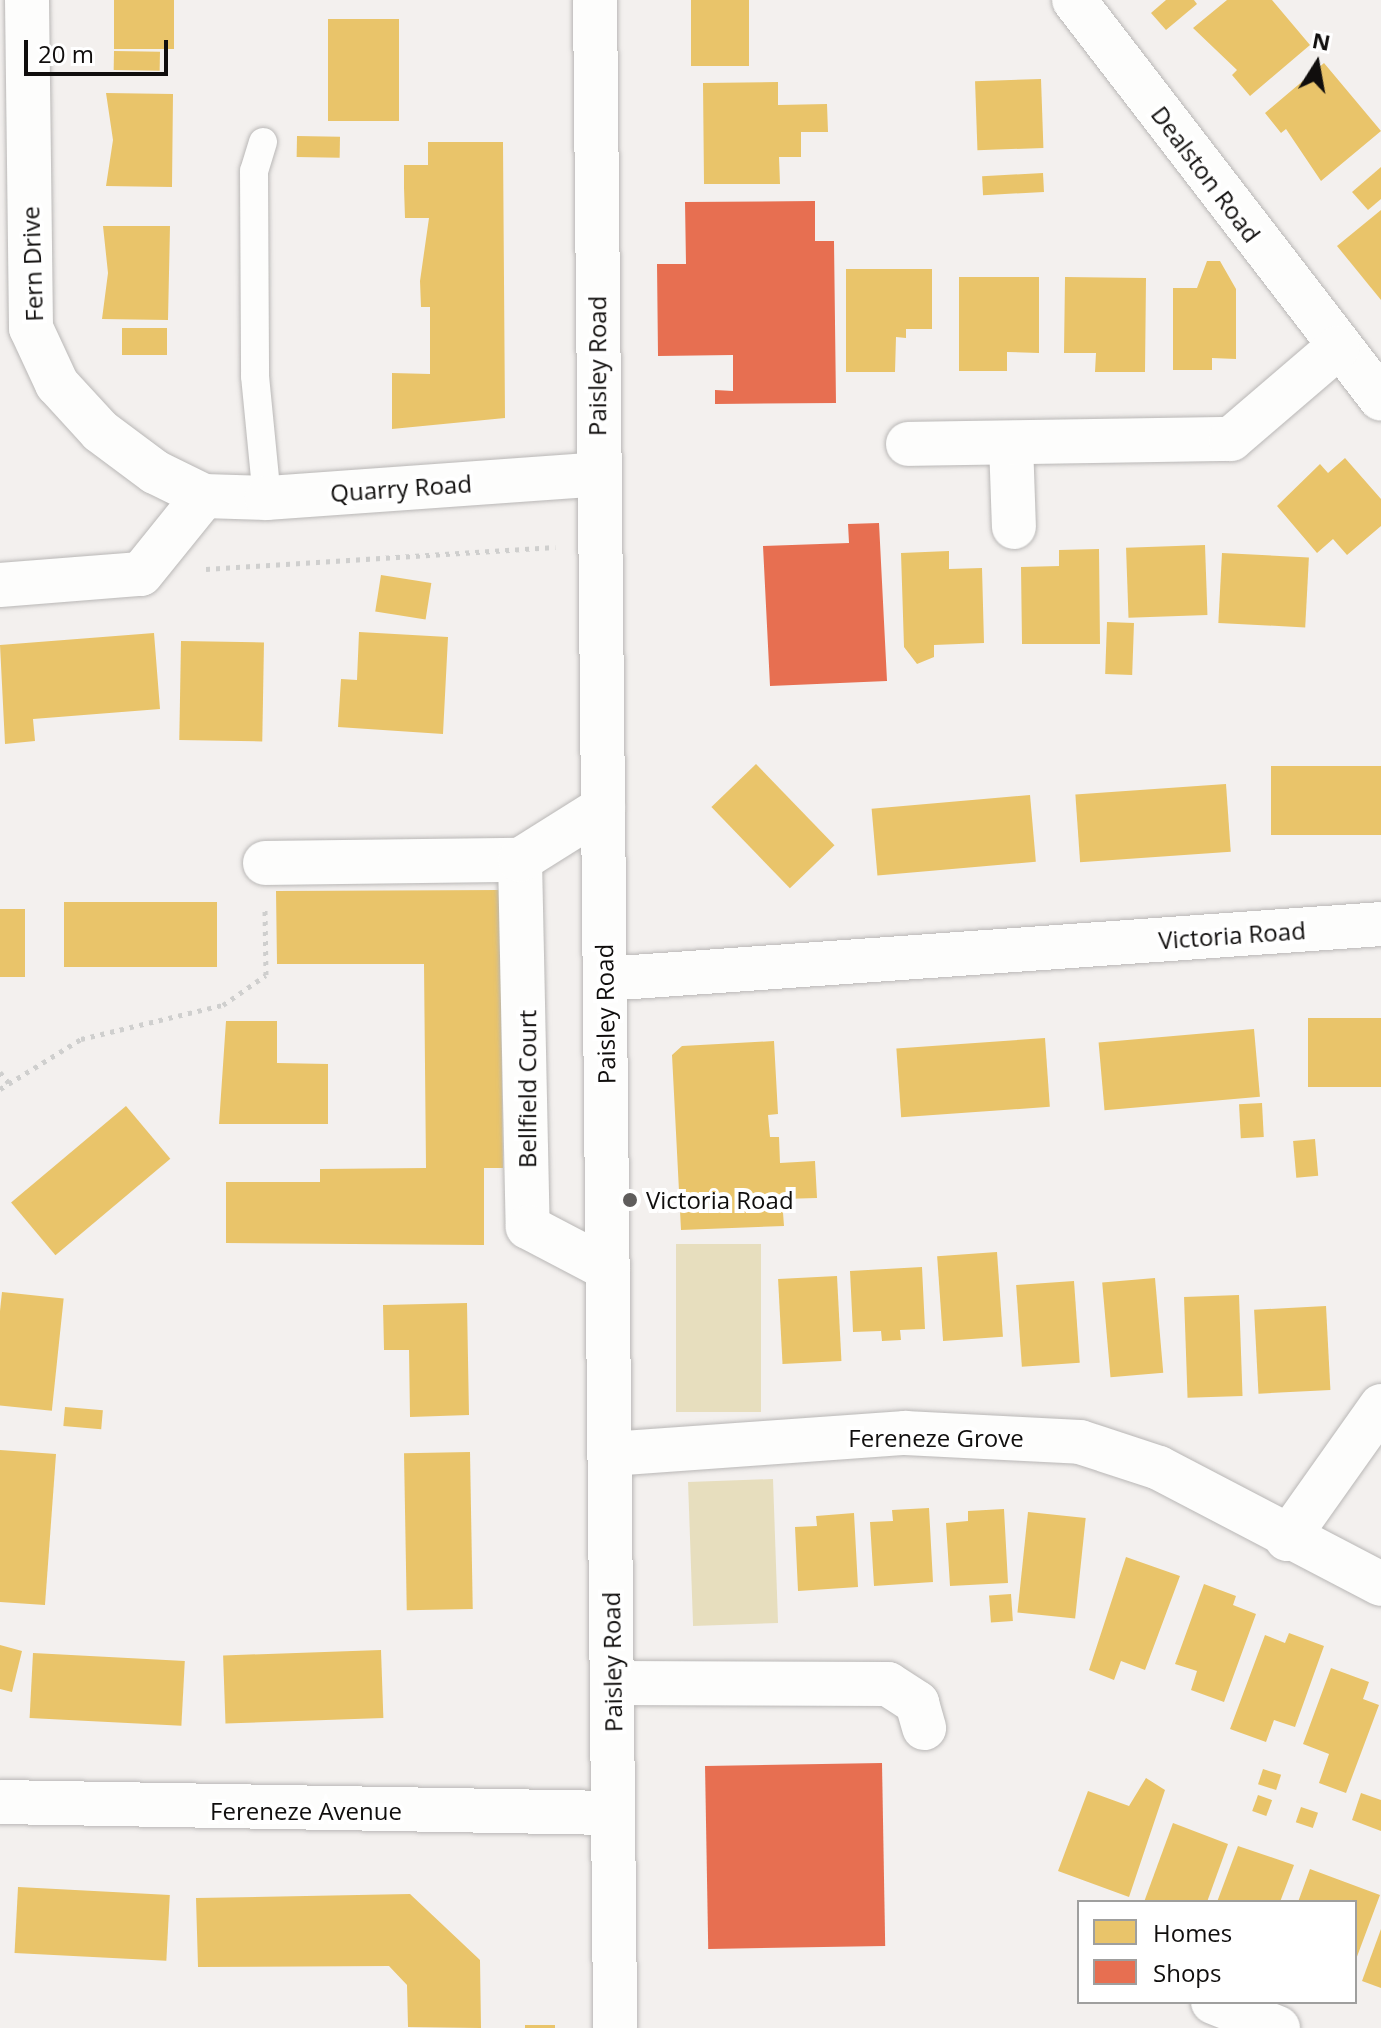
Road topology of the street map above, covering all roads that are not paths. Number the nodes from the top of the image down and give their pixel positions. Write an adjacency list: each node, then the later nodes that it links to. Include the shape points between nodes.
1 (27, 0): 10 (street, Fern Drive, via 31,328 57,384 100,431 155,472)
2 (595, 0): 9 (street, Paisley Road)
3 (1074, 0): 5 (street, Dealston Road)
4 (263, 142): 11 (lane, via 254,171 255,361)
5 (1337, 348): 6 (street, Dealston Road); 7 (street, via 1231,439)
6 (1381, 399)
7 (1011, 443): 8 (street); 12 (street)
8 (908, 444)
9 (598, 474): 11 (street, Quarry Road); 14 (street, Paisley Road)
10 (204, 496): 11 (street, Quarry Road); 13 (street, via 141,574)
11 (267, 498)
12 (1014, 527)
13 (0, 585)
14 (603, 808): 15 (street); 18 (street, Paisley Road)
15 (520, 860): 16 (street); 19 (street, Bellfield Court, via 528,1227)
16 (265, 863)
17 (1381, 924): 18 (street, Victoria Road)
18 (605, 979): 19 (street, Paisley Road)
19 (608, 1269): 21 (street, Paisley Road)
20 (1381, 1406): 22 (street)
21 (610, 1454): 22 (street, Fereneze Grove, via 905,1433 1080,1442 1159,1468); 24 (street, Paisley Road)
22 (1287, 1539): 23 (street, Fereneze Grove)
23 (1381, 1584)
24 (612, 1683): 25 (street, via 888,1684 917,1703); 27 (street, Paisley Road)
25 (924, 1728)
26 (0, 1802): 27 (street, Fereneze Avenue)
27 (613, 1813): 29 (street, Paisley Road)
28 (1218, 2004): 30 (street)
29 (615, 2028)
30 (1277, 2028)

